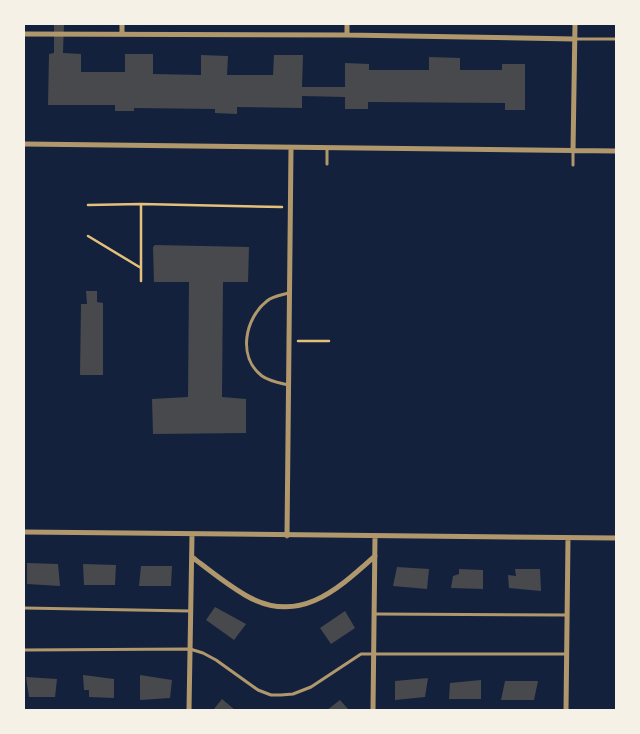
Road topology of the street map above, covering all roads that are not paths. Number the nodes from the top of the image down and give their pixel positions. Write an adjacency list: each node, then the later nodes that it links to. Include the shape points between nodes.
1 (122, 24): 5 (street)
2 (347, 24): 6 (street)
3 (575, 24): 7 (street)
4 (24, 34): 5 (street)
5 (122, 34): 6 (street)
6 (347, 35): 7 (street)
7 (574, 38): 8 (lane); 12 (street)
8 (616, 39)
9 (24, 144): 10 (street)
10 (291, 148): 11 (street); 16 (street)
11 (327, 148): 12 (street); 14 (lane)
12 (573, 151): 13 (street); 15 (lane)
13 (616, 151)
14 (327, 164)
15 (573, 165)
16 (289, 292): 17 (street); 17 (lane, via 268,300 250,324 246,339 255,368 263,376)
17 (288, 385): 20 (street)
18 (24, 532): 19 (street)
19 (192, 535): 20 (street); 25 (street)
20 (287, 536): 21 (street)
21 (375, 536): 22 (street); 24 (street)
22 (568, 538): 23 (street); 29 (street)
23 (616, 538)
24 (375, 556): 25 (street, via 337,588 291,608 273,606 247,596); 28 (street)
25 (192, 557): 27 (street)
26 (24, 608): 27 (lane)
27 (190, 612): 30 (street)
28 (375, 614): 29 (lane); 32 (street)
29 (567, 615): 33 (street)
30 (190, 649): 31 (lane); 32 (lane, via 216,660 270,695 293,694 310,688 361,654); 34 (street)
31 (24, 650)
32 (374, 653): 33 (lane); 35 (street)
33 (566, 654): 36 (street)
34 (189, 710)
35 (373, 710)
36 (566, 710)

